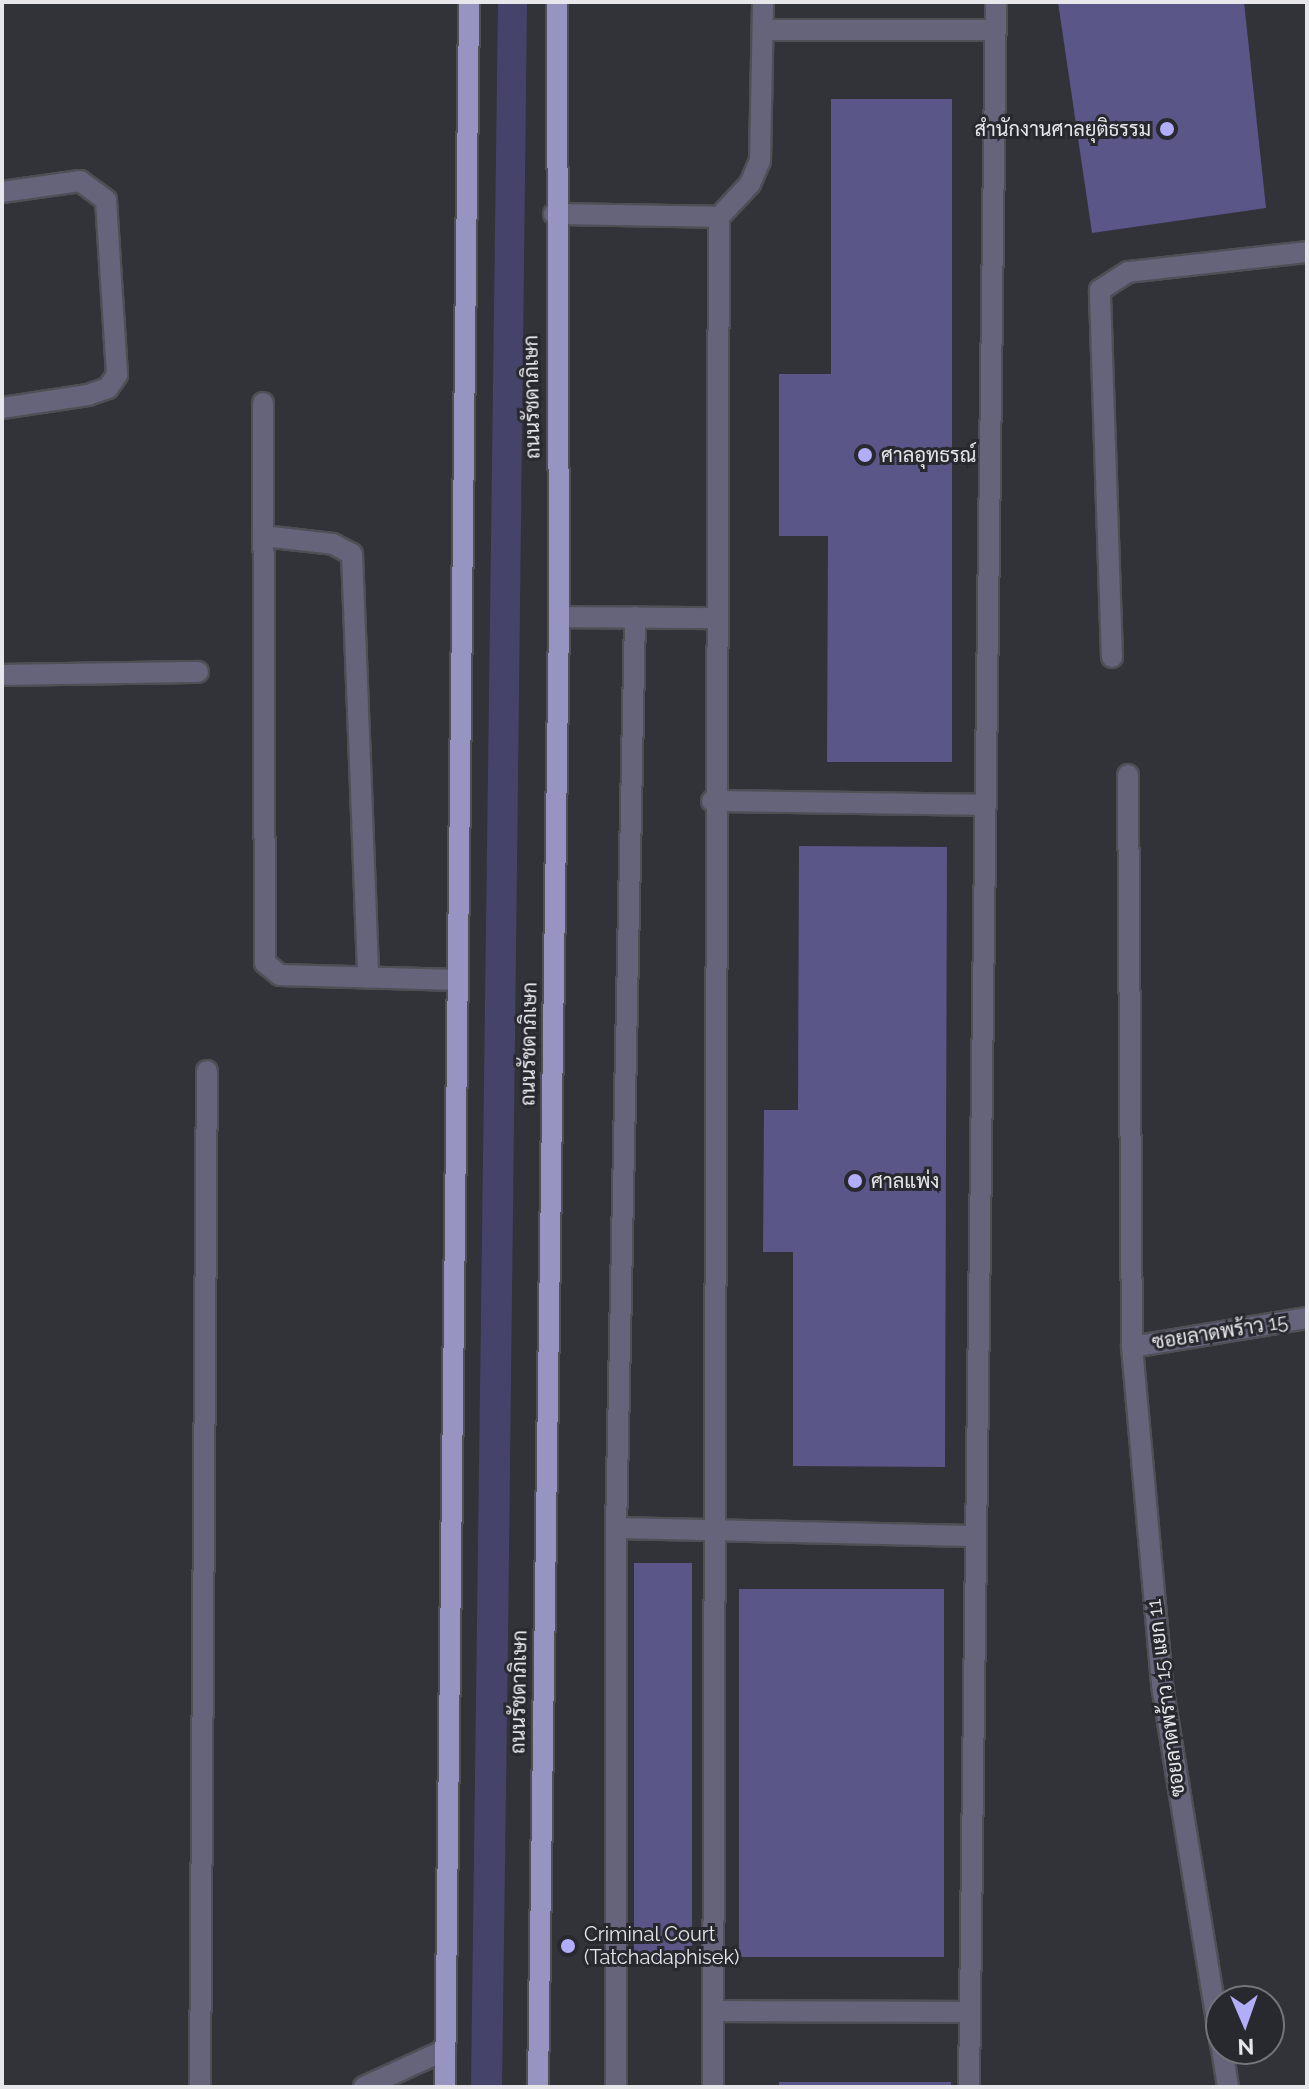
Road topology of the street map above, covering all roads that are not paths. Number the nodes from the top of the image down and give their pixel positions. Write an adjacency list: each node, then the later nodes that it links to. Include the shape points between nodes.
1 (469, 2): 24 (main road)
2 (557, 2): 8 (main road, ถนนรัชดาภิเษก)
3 (763, 2): 5 (street)
4 (996, 2): 6 (street)
5 (763, 30): 6 (street); 9 (street, via 760,161 750,184)
6 (996, 30): 22 (street)
7 (2, 192): 12 (street, via 80,181 106,200 117,375 108,388 88,395)
8 (554, 214): 9 (street); 14 (main road, ถนนรัชดาภิเษก)
9 (719, 217): 16 (street)
10 (1307, 252): 17 (street, via 1128,272 1100,290)
11 (263, 403): 13 (street)
12 (2, 408)
13 (263, 536): 23 (street, via 333,544 352,554); 23 (street, via 265,963 280,975)
14 (559, 617): 15 (street); 39 (main road, ถนนรัชดาภิเษก)
15 (635, 617): 16 (street); 28 (street)
16 (716, 618): 21 (street)
17 (1112, 657)
18 (198, 672): 19 (street)
19 (2, 675)
20 (1128, 775): 27 (street, ซอยลาดพร้าว 15 แยก 11)
21 (712, 801): 22 (street); 29 (street)
22 (983, 805): 30 (street)
23 (368, 978): 24 (street)
24 (458, 980): 34 (main road)
25 (207, 1071): 36 (street)
26 (1307, 1318): 27 (street, ซอยลาดพร้าว 15)
27 (1132, 1347): 31 (street, ซอยลาดพร้าว 15 แยก 11, via 1162,1685)
28 (616, 1528): 29 (street); 40 (street)
29 (711, 1530): 30 (street); 32 (street)
30 (970, 1536): 33 (street)
31 (1211, 1985)
32 (714, 2011): 33 (street); 41 (street)
33 (968, 2012): 42 (street)
34 (445, 2050): 37 (street); 38 (main road)
35 (1224, 2065): 43 (street, ซอยลาดพร้าว 15 แยก 11)
36 (200, 2087)
37 (364, 2087)
38 (445, 2087)
39 (538, 2087)
40 (616, 2087)
41 (713, 2087)
42 (969, 2087)
43 (1228, 2087)

